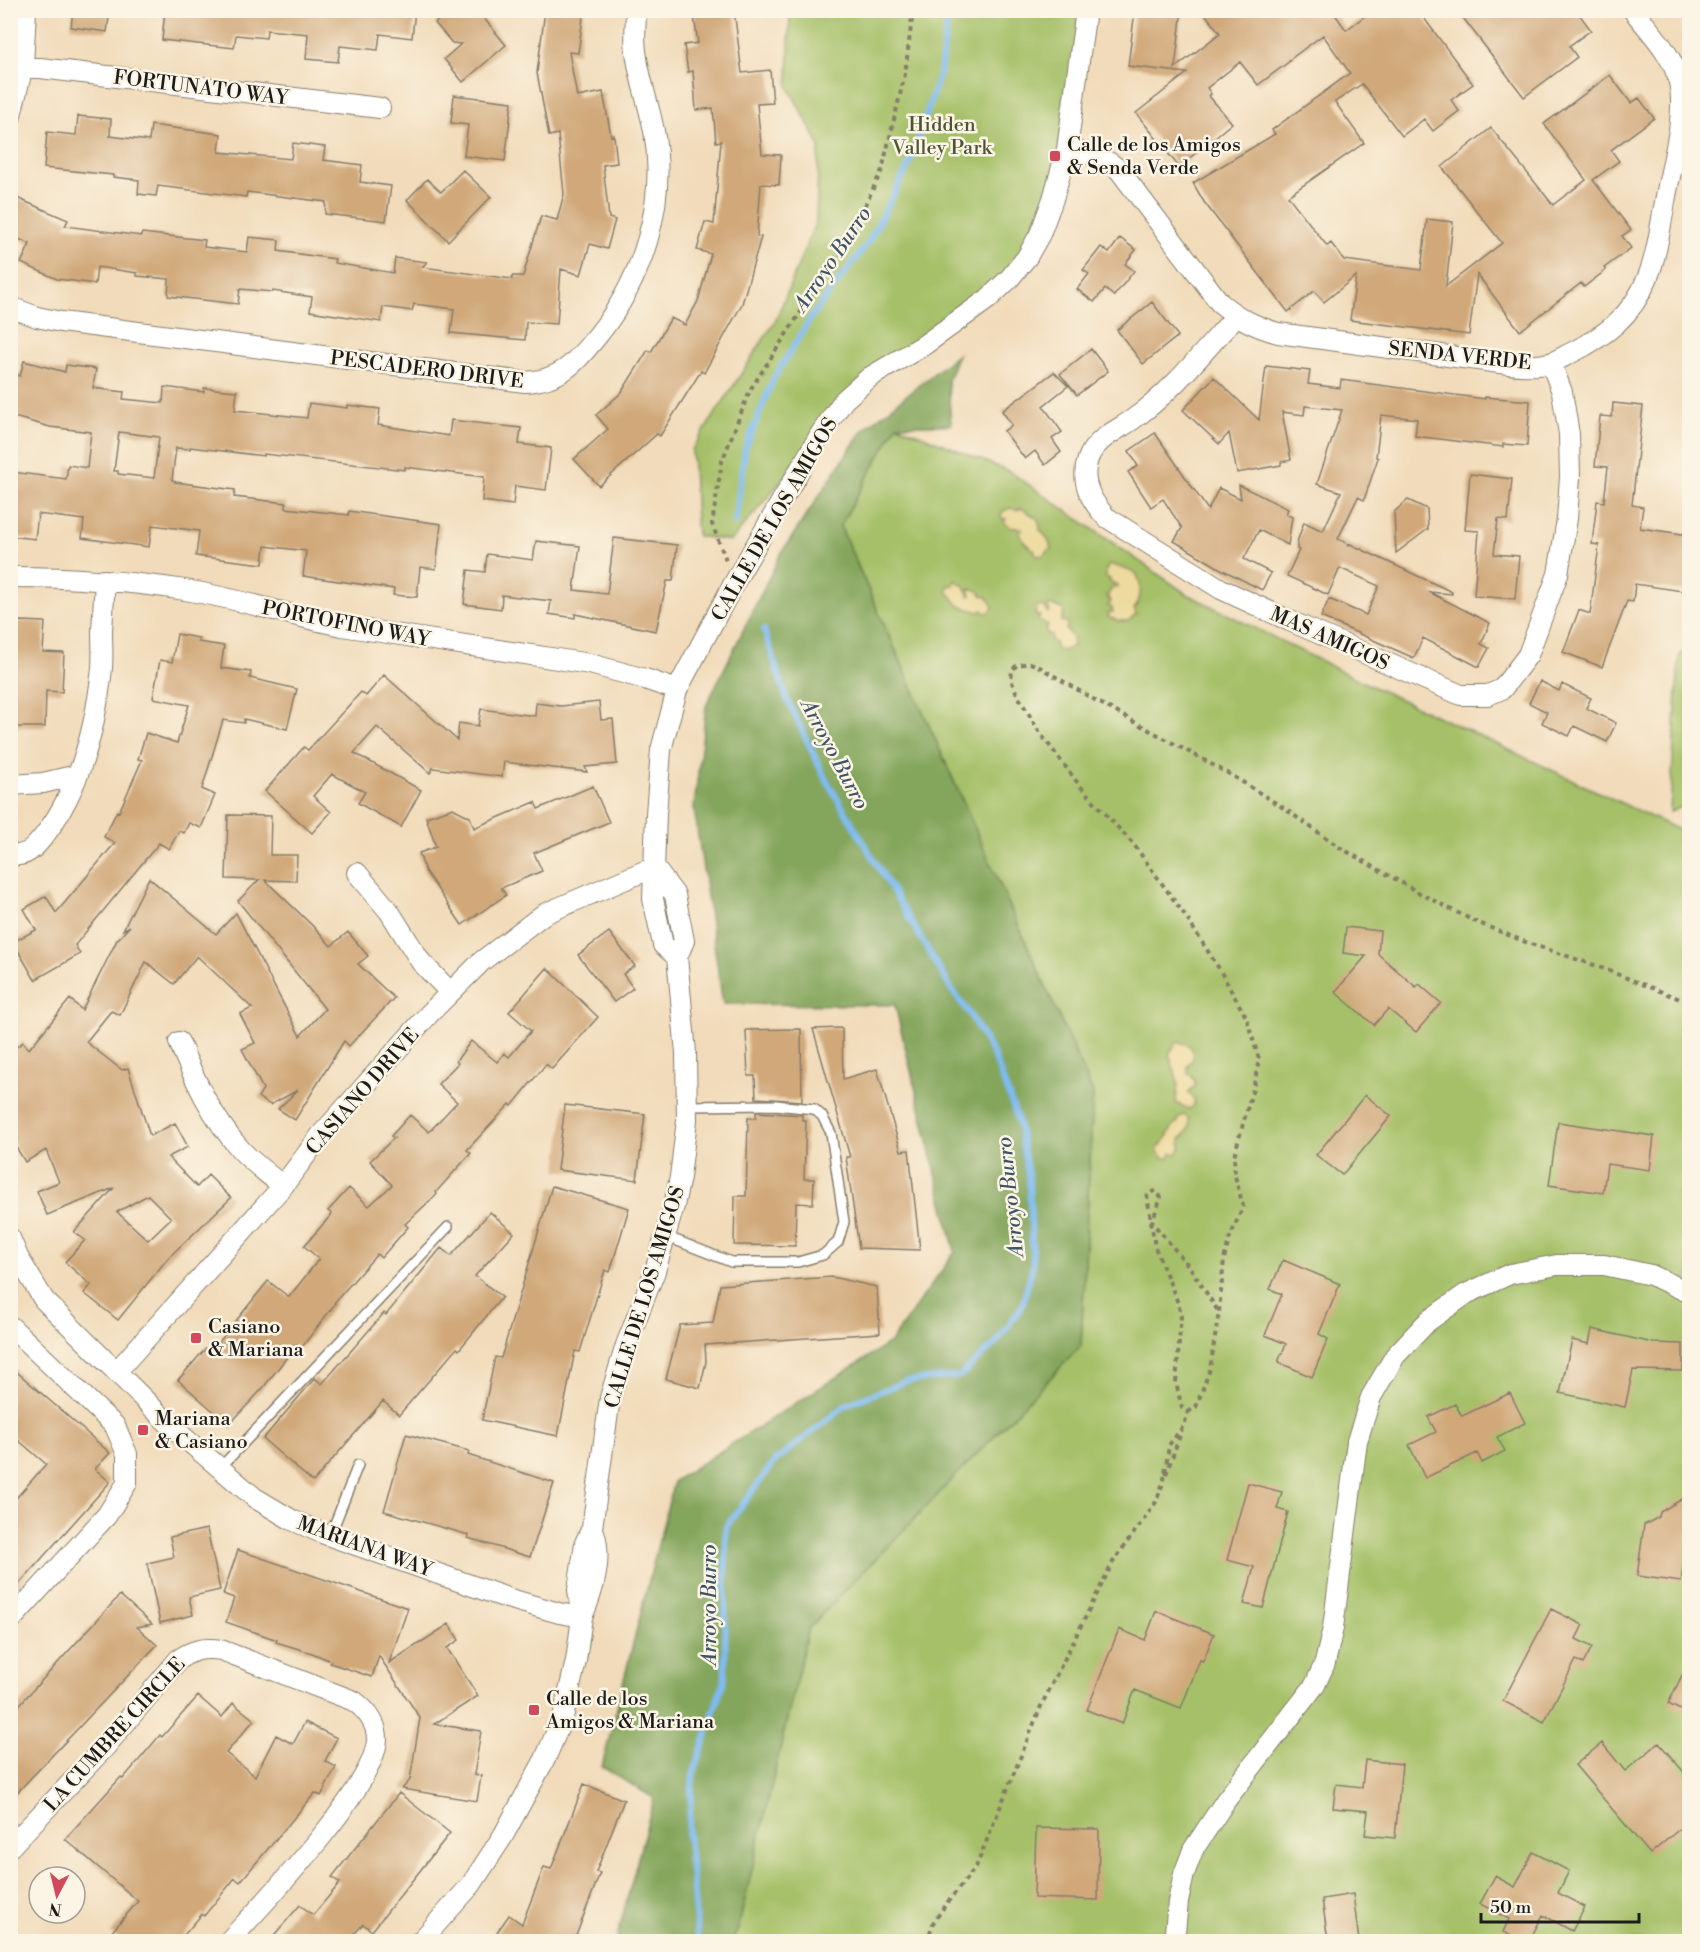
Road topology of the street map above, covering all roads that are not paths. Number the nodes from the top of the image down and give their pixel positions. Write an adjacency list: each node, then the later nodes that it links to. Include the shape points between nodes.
1 (26, 10): 5 (street)
2 (636, 10): 9 (street, PESCADERO DRIVE, via 635,48 654,132 658,172 652,222 645,251 609,321 575,363 556,375 525,382 61,322)
3 (1086, 10): 8 (street, CALLE DE LOS AMIGOS)
4 (1633, 10): 11 (street, SENDA VERDE, via 1662,46 1680,84 1680,124 1654,257 1640,294 1621,320 1590,344)
5 (23, 66): 6 (street, FORTUNATO WAY); 7 (street)
6 (380, 108)
7 (10, 119)
8 (1067, 149): 10 (street, SENDA VERDE, via 1101,157 1120,171 1220,303); 14 (street, CALLE DE LOS AMIGOS, via 1040,234 1009,279 988,299 924,345 870,377 844,400 734,583)
9 (10, 307)
10 (1236, 316): 11 (street, SENDA VERDE, via 1278,333 1500,363); 11 (street, MAS AMIGOS, via 1168,390 1096,444 1087,459 1085,477 1095,505 1106,517 1221,589 1461,695 1488,695 1502,688 1528,656 1558,574 1567,519 1569,434 1562,392)
11 (1551, 363)
12 (10, 578): 13 (street, PORTOFINO WAY)
13 (105, 580): 14 (street, PORTOFINO WAY, via 186,590 306,620 590,664); 15 (street, via 98,697)
14 (677, 690): 18 (street, CALLE DE LOS AMIGOS, via 662,750)
15 (77, 775): 16 (street); 17 (street, via 52,826 34,848 26,854)
16 (10, 785)
17 (10, 854)
18 (654, 867): 20 (street, CASIANO DRIVE, via 544,914); 22 (street, CALLE DE LOS AMIGOS, via 675,895 684,941 677,957)
19 (357, 873): 20 (street, via 389,911 421,962)
20 (450, 992): 23 (street, CASIANO DRIVE, via 321,1135)
21 (179, 1042): 23 (street, via 195,1081 224,1131)
22 (687, 1106): 25 (street, CALLE DE LOS AMIGOS, via 680,1177); 25 (lane, via 776,1105 814,1109 831,1133 844,1222 838,1242 823,1255 798,1262 731,1262)
23 (283, 1186): 29 (street, CASIANO DRIVE)
24 (448, 1227): 31 (lane)
25 (665, 1236): 33 (street, CALLE DE LOS AMIGOS, via 610,1398 592,1528 598,1545 596,1564 592,1593)
26 (10, 1238): 29 (street, MARIANA WAY, via 44,1300)
27 (1689, 1293): 38 (street, via 1651,1275 1604,1265 1557,1265 1510,1274 1466,1294 1437,1314 1395,1356 1371,1397 1357,1441 1325,1663 1315,1685 1226,1800 1193,1850 1178,1902)
28 (10, 1326): 34 (street, via 115,1426 127,1454 127,1483 107,1515)
29 (116, 1372): 31 (street, MARIANA WAY)
30 (358, 1465): 32 (lane)
31 (220, 1468): 32 (street, MARIANA WAY, via 255,1498)
32 (330, 1536): 33 (street, MARIANA WAY, via 507,1598)
33 (582, 1617): 37 (street, CALLE DE LOS AMIGOS, via 563,1717 544,1759 503,1836 471,1885)
34 (10, 1621)
35 (10, 1847): 36 (street, LA CUMBRE CIRCLE, via 188,1653 198,1649 221,1650 354,1701 375,1727 375,1750 365,1771 301,1862)
36 (228, 1941)
37 (420, 1941)
38 (1174, 1941)

